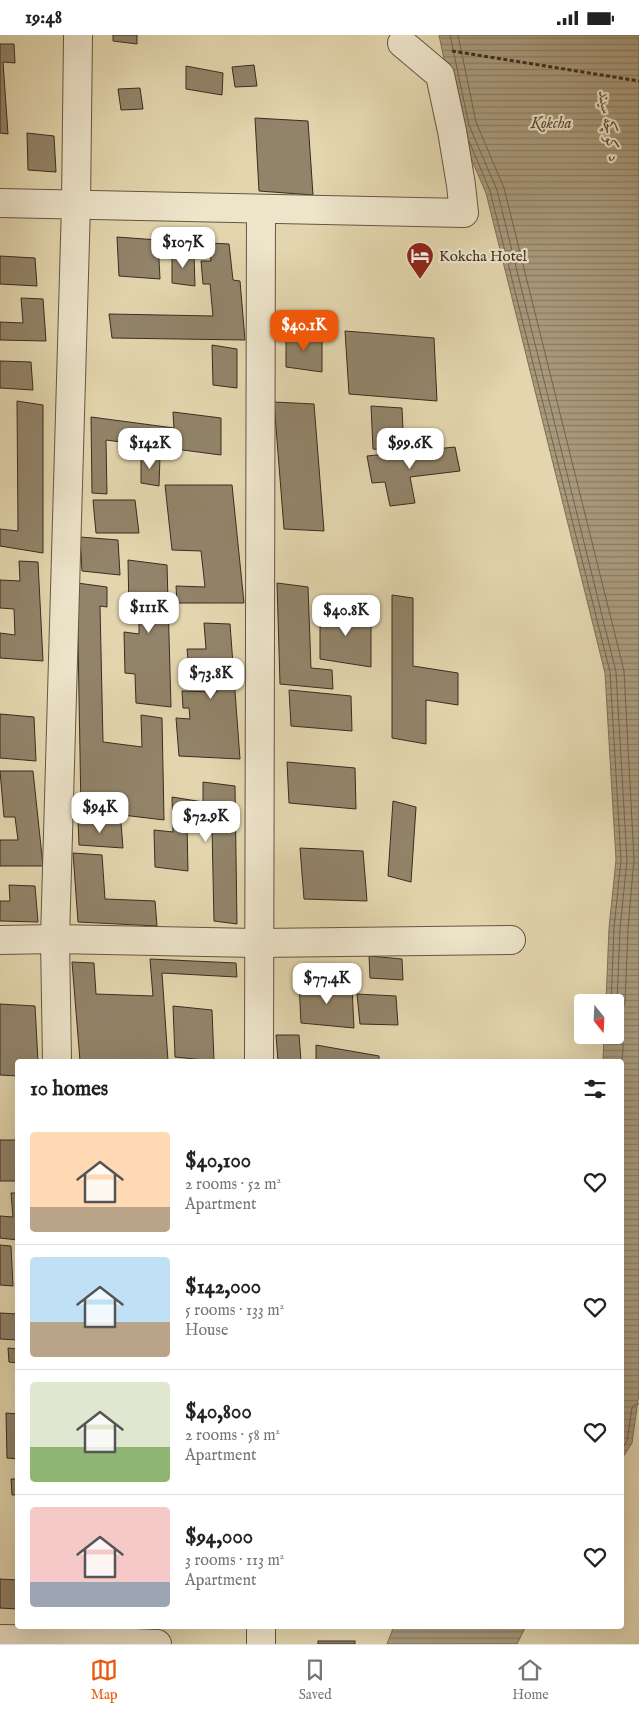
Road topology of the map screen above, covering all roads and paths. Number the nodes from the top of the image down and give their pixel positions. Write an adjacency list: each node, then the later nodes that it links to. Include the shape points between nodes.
1 (78, 35): 6 (street)
2 (402, 43): 7 (street, via 440,75 464,213)
3 (452, 51): 4 (path)
4 (639, 81)
5 (0, 203): 6 (street)
6 (76, 205): 7 (street); 8 (street)
7 (261, 209): 11 (street)
8 (55, 939): 9 (street); 11 (street); 12 (street)
9 (0, 941)
10 (511, 941): 11 (street)
11 (259, 943): 13 (street)
12 (57, 1059)
13 (259, 1059)
14 (260, 1629): 18 (street)
15 (63, 1633): 16 (street); 17 (street)
16 (0, 1639)
17 (146, 1644)
18 (261, 1644)

